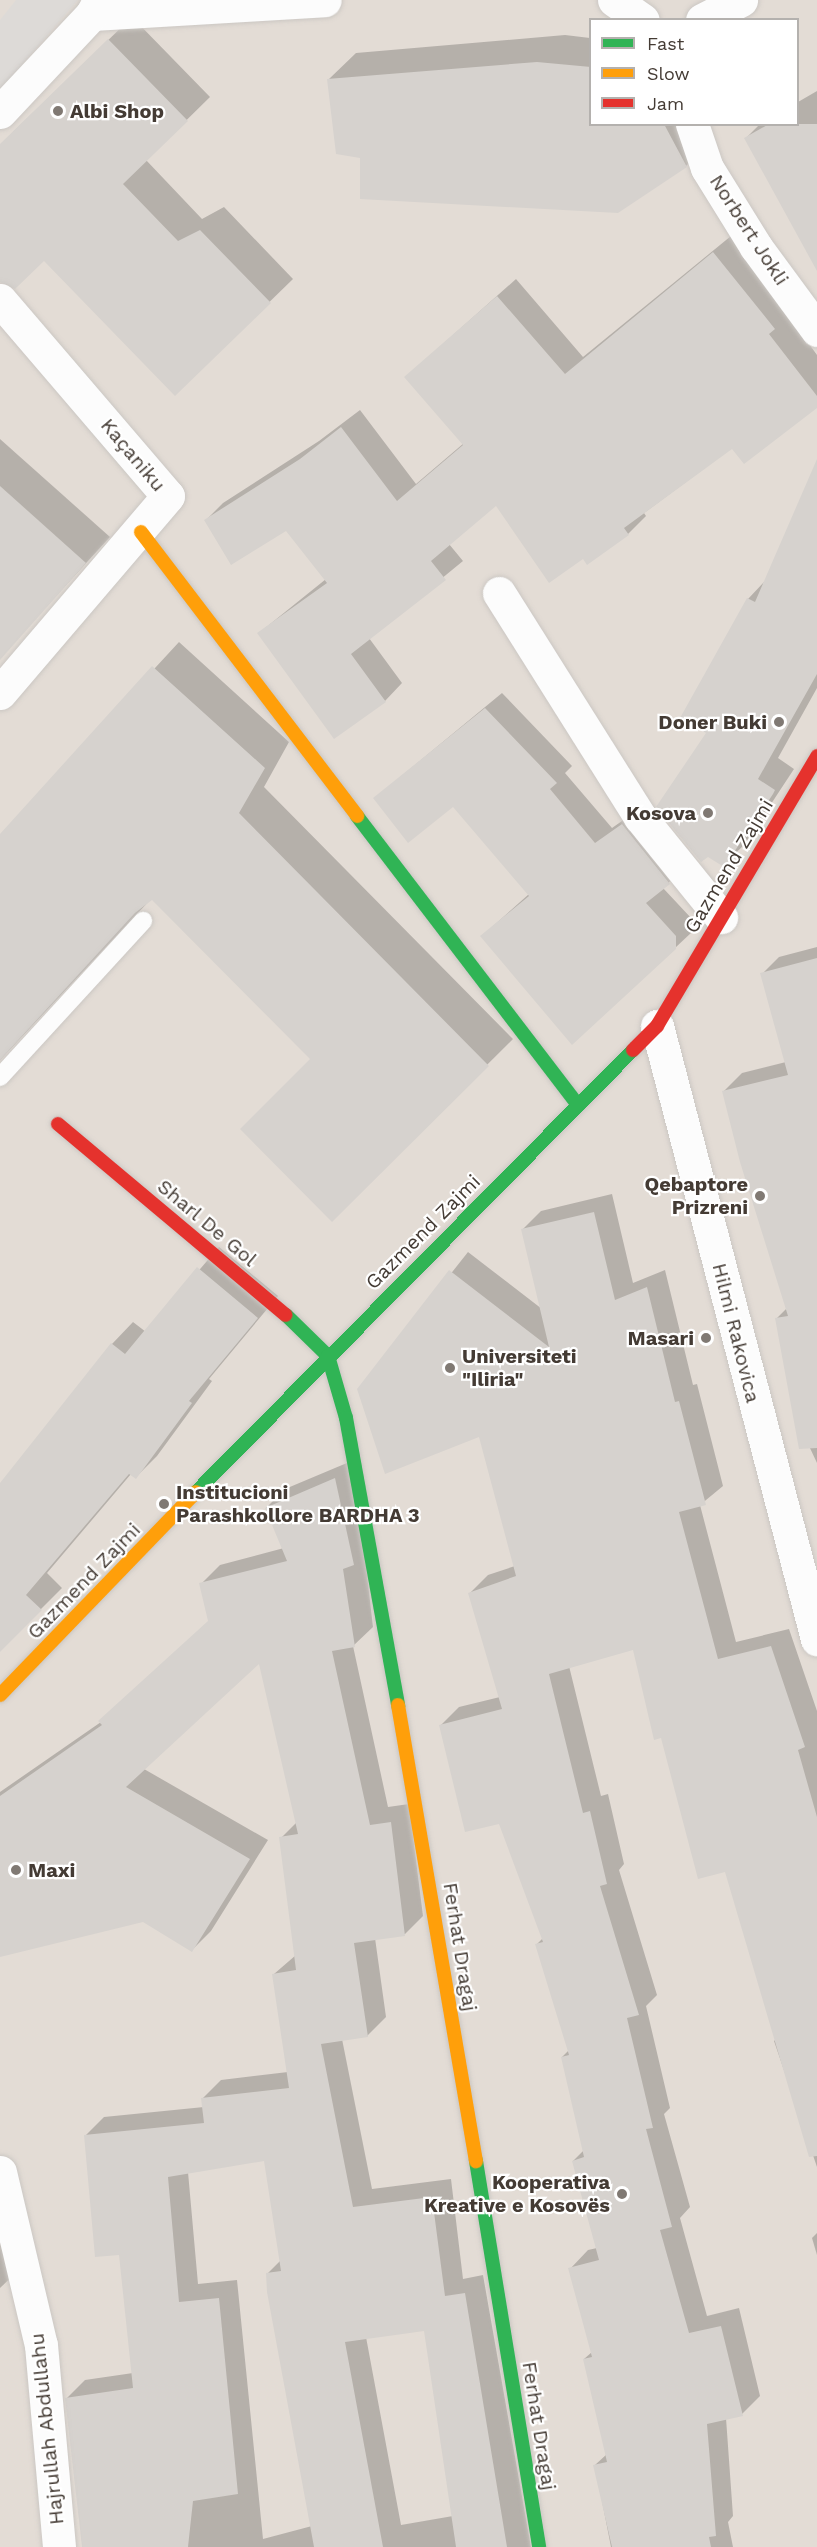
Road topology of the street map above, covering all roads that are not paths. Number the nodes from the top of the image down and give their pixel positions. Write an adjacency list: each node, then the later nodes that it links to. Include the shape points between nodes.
1 (326, 0): 4 (street)
2 (614, 0): 5 (street)
3 (741, 0): 6 (street)
4 (95, 7): 7 (street)
5 (640, 18)
6 (706, 18)
7 (0, 112)
8 (693, 126): 10 (street, Norbert Jokli, via 707,168 756,247)
9 (0, 300): 11 (street, Kaçaniku, via 168,496)
10 (817, 330)
11 (141, 532): 13 (street, Kaçaniku); 19 (street)
12 (500, 592): 15 (street, via 640,817)
13 (0, 693)
14 (817, 756): 15 (street, Gazmend Zajmi)
15 (722, 917): 17 (street, Gazmend Zajmi)
16 (142, 921): 18 (lane)
17 (657, 1026): 19 (street, Gazmend Zajmi); 22 (street, Hilmi Rakovica)
18 (0, 1077)
19 (578, 1105): 21 (street, Gazmend Zajmi)
20 (58, 1124): 21 (street, Sharl De Gol, via 305,1331)
21 (327, 1356): 25 (street, Gazmend Zajmi); 28 (street, Ferhat Dragaj, via 346,1418 427,1864)
22 (776, 1489): 23 (street); 24 (street, Hilmi Rakovica)
23 (817, 1549)
24 (817, 1639)
25 (0, 1695)
26 (0, 2172): 27 (street, Hajrullah Abdullahu, via 41,2345)
27 (59, 2547)
28 (539, 2547)

